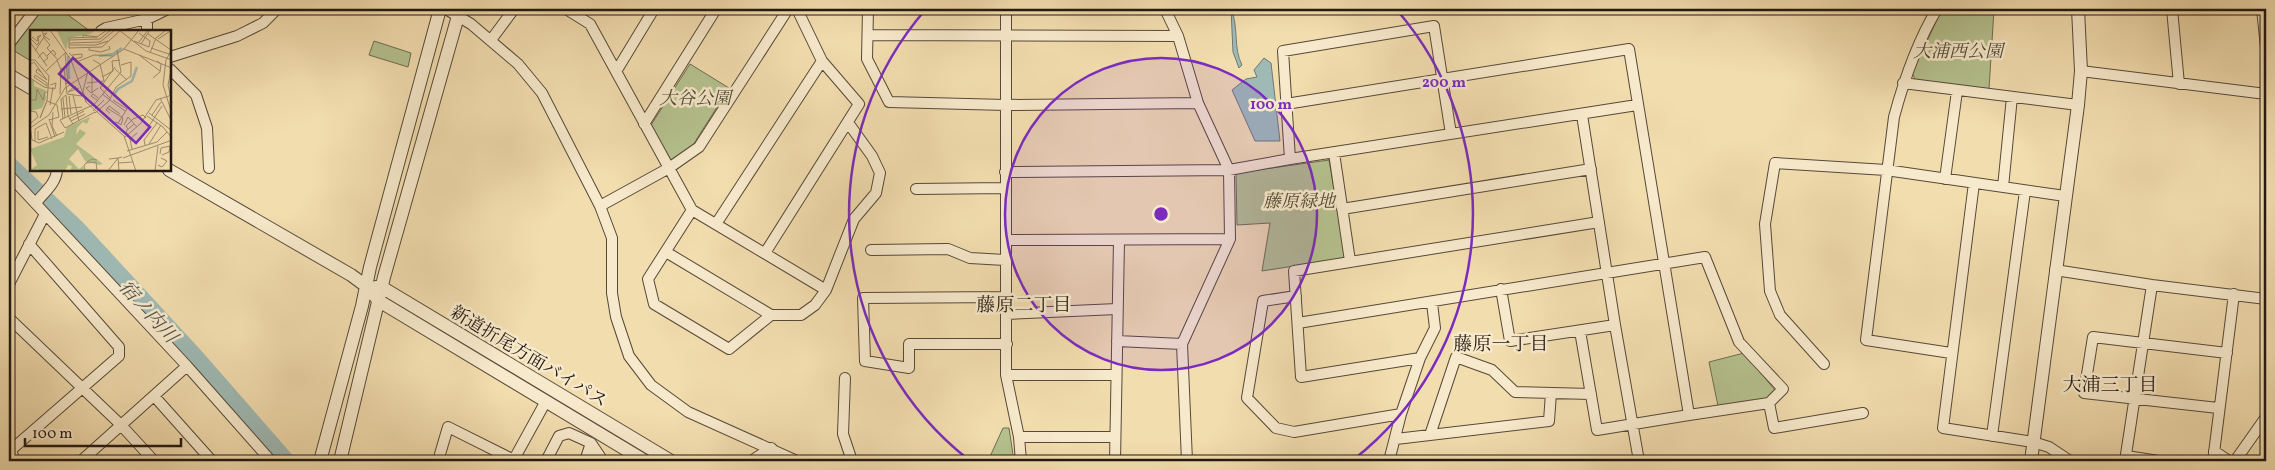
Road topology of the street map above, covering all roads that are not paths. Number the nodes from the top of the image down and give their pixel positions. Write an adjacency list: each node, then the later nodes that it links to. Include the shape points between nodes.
1 (36, 9): 27 (street)
2 (168, 9): 20 (street)
3 (277, 9): 29 (street, via 263,23 237,36)
4 (440, 9): 90 (street)
5 (446, 9): 19 (street)
6 (514, 9): 26 (street)
7 (566, 9): 32 (street, via 590,24)
8 (654, 9): 32 (street)
9 (716, 9): 48 (street)
10 (788, 9): 54 (street, via 699,147)
11 (797, 9): 30 (street)
12 (868, 9): 23 (street)
13 (1006, 9): 24 (street)
14 (1166, 9): 25 (street)
15 (1937, 9): 36 (street)
16 (2078, 9): 33 (street)
17 (2172, 9): 37 (street)
18 (2262, 9): 28 (street)
19 (459, 12): 26 (street); 91 (street)
20 (147, 19): 21 (street); 22 (street)
21 (103, 30)
22 (147, 30)
23 (868, 35): 24 (street); 44 (street, via 867,59 888,102)
24 (1006, 36): 25 (street); 44 (street)
25 (1178, 36): 42 (street)
26 (491, 40): 70 (street, via 518,64 542,93)
27 (9, 44)
28 (2266, 47)
29 (171, 57)
30 (822, 61): 49 (street, via 859,104); 75 (street)
31 (171, 70): 53 (street, via 196,95 207,128)
32 (616, 70): 48 (street)
33 (2081, 71): 37 (street); 46 (street)
34 (9, 74): 38 (street)
35 (1442, 80): 43 (street); 43 (street, via 1434,26 1283,51); 45 (street, via 1629,49); 50 (street)
36 (1903, 83): 39 (street); 57 (street)
37 (2179, 84): 40 (street)
38 (30, 87)
39 (1957, 91): 41 (street); 62 (street)
40 (2266, 94)
41 (2012, 97): 46 (street); 64 (street)
42 (1198, 103): 44 (street); 56 (street)
43 (1286, 104): 52 (street)
44 (1006, 105): 60 (street)
45 (1638, 105): 47 (street); 85 (street)
46 (2078, 105): 68 (street)
47 (1582, 115): 50 (street); 55 (street)
48 (644, 124): 54 (street)
49 (849, 124): 82 (street); 93 (street, via 880,173 876,193 854,219)
50 (1451, 134): 51 (street)
51 (1334, 153): 52 (street); 71 (street)
52 (1290, 159): 56 (street)
53 (209, 168)
54 (669, 168): 70 (street); 72 (street)
55 (1591, 169): 71 (street); 74 (street)
56 (1230, 170): 60 (street); 76 (street)
57 (1886, 170): 62 (street); 111 (street, via 1866,340); 114 (street, via 1775,163 1765,224 1770,291 1780,315)
58 (57, 171): 69 (street, via 52,184)
59 (171, 171): 90 (street)
60 (1005, 172): 65 (street)
61 (9, 176): 69 (street)
62 (1946, 179): 63 (street)
63 (1974, 183): 64 (street); 111 (street)
64 (2002, 187): 67 (street)
65 (1005, 188): 66 (street); 77 (street)
66 (916, 189)
67 (2025, 190): 68 (street); 134 (street)
68 (2065, 196): 86 (street)
69 (37, 200): 73 (street)
70 (600, 206): 141 (street, via 612,238 612,293 629,356 651,385 688,412)
71 (1342, 209): 84 (street)
72 (692, 210): 75 (street); 81 (street)
73 (45, 214): 79 (street); 115 (street)
74 (1599, 222): 84 (street); 87 (street)
75 (716, 224): 82 (street)
76 (1230, 239): 78 (street); 110 (street)
77 (1006, 240): 78 (street); 83 (street)
78 (1119, 240): 100 (street)
79 (29, 244): 88 (street); 119 (street, via 118,347 119,356)
80 (870, 250): 83 (street, via 948,249 970,258)
81 (666, 252): 102 (street); 102 (street, via 648,279 654,304 720,344 729,349)
82 (765, 253): 93 (street)
83 (1005, 260): 96 (street)
84 (1350, 261): 95 (street, via 1294,271)
85 (1665, 263): 87 (street); 125 (street, via 1705,257 1739,342 1783,389); 129 (street)
86 (2056, 270): 89 (street); 138 (street)
87 (1607, 273): 92 (street); 105 (street)
88 (9, 284)
89 (2152, 285): 94 (street); 108 (street)
90 (366, 286): 91 (street, 新道折尾方面バイパス); 98 (street); 150 (street)
91 (383, 288): 98 (street); 157 (street, 新道折尾方面バイパス)
92 (1501, 289): 99 (street); 106 (street, via 1510,341)
93 (826, 290): 102 (street, via 815,305 801,314)
94 (2234, 294): 97 (street); 112 (street)
95 (1296, 296): 104 (street); 128 (street, via 1263,301 1247,398 1276,428 1294,432)
96 (1006, 297): 101 (street); 109 (street, via 863,298 865,361 909,368 909,344)
97 (2266, 298)
98 (379, 302): 124 (street); 151 (street)
99 (1432, 303): 104 (street); 113 (street, via 1435,328)
100 (1117, 309): 101 (street); 107 (street)
101 (1006, 314): 109 (street)
102 (771, 315)
103 (9, 318): 119 (street)
104 (1298, 323): 113 (street, via 1301,377)
105 (1615, 325): 106 (street); 131 (street)
106 (1580, 331): 121 (street)
107 (1118, 341): 110 (street); 117 (street)
108 (2142, 343): 112 (street); 123 (street); 123 (street, via 2094,337 2084,393)
109 (1007, 344): 116 (street)
110 (1182, 344): 163 (street)
111 (1951, 353): 134 (street, via 1943,428)
112 (2227, 353): 126 (street)
113 (1420, 358): 128 (street)
114 (1824, 364)
115 (186, 366): 122 (street); 149 (street)
116 (1006, 375): 117 (street); 135 (street)
117 (1115, 375): 136 (street)
118 (844, 378): 160 (street, via 843,434)
119 (82, 388): 132 (street); 140 (street)
120 (1551, 393): 121 (street); 133 (street, via 1549,421); 133 (street, via 1515,392 1492,370 1456,357)
121 (1591, 394): 131 (street, via 1596,430)
122 (154, 396): 132 (street); 148 (street)
123 (2134, 399): 126 (street); 143 (street)
124 (546, 401): 144 (street); 156 (street)
125 (1769, 403): 127 (street, via 1774,428); 129 (street)
126 (2218, 408): 142 (street)
127 (1863, 413)
128 (1401, 414): 137 (street)
129 (1689, 415): 131 (street)
130 (2266, 417): 170 (street)
131 (1633, 424): 165 (street)
132 (122, 425): 146 (street); 147 (street)
133 (1430, 435): 137 (street)
134 (1992, 436): 138 (street)
135 (1019, 437): 136 (street); 161 (street)
136 (1115, 437): 162 (street)
137 (1396, 439): 164 (street)
138 (2033, 442): 166 (street); 167 (street, via 2049,447)
139 (592, 443): 153 (street, via 570,433 559,436); 154 (street); 155 (street)
140 (10, 448): 145 (street)
141 (771, 450): 158 (street); 159 (street)
142 (2213, 456): 169 (street)
143 (2126, 459): 168 (street)
144 (514, 460): 152 (street, via 448,427)
145 (15, 461)
146 (81, 461)
147 (154, 461)
148 (212, 461)
149 (271, 461)
150 (320, 461)
151 (340, 461)
152 (438, 461)
153 (546, 461)
154 (585, 461)
155 (603, 461)
156 (646, 461)
157 (671, 461)
158 (753, 461)
159 (797, 461)
160 (852, 461)
161 (1021, 461)
162 (1115, 461)
163 (1187, 461)
164 (1389, 461)
165 (1639, 461)
166 (2031, 461)
167 (2070, 461)
168 (2159, 461)
169 (2229, 461)
170 (2234, 461)

